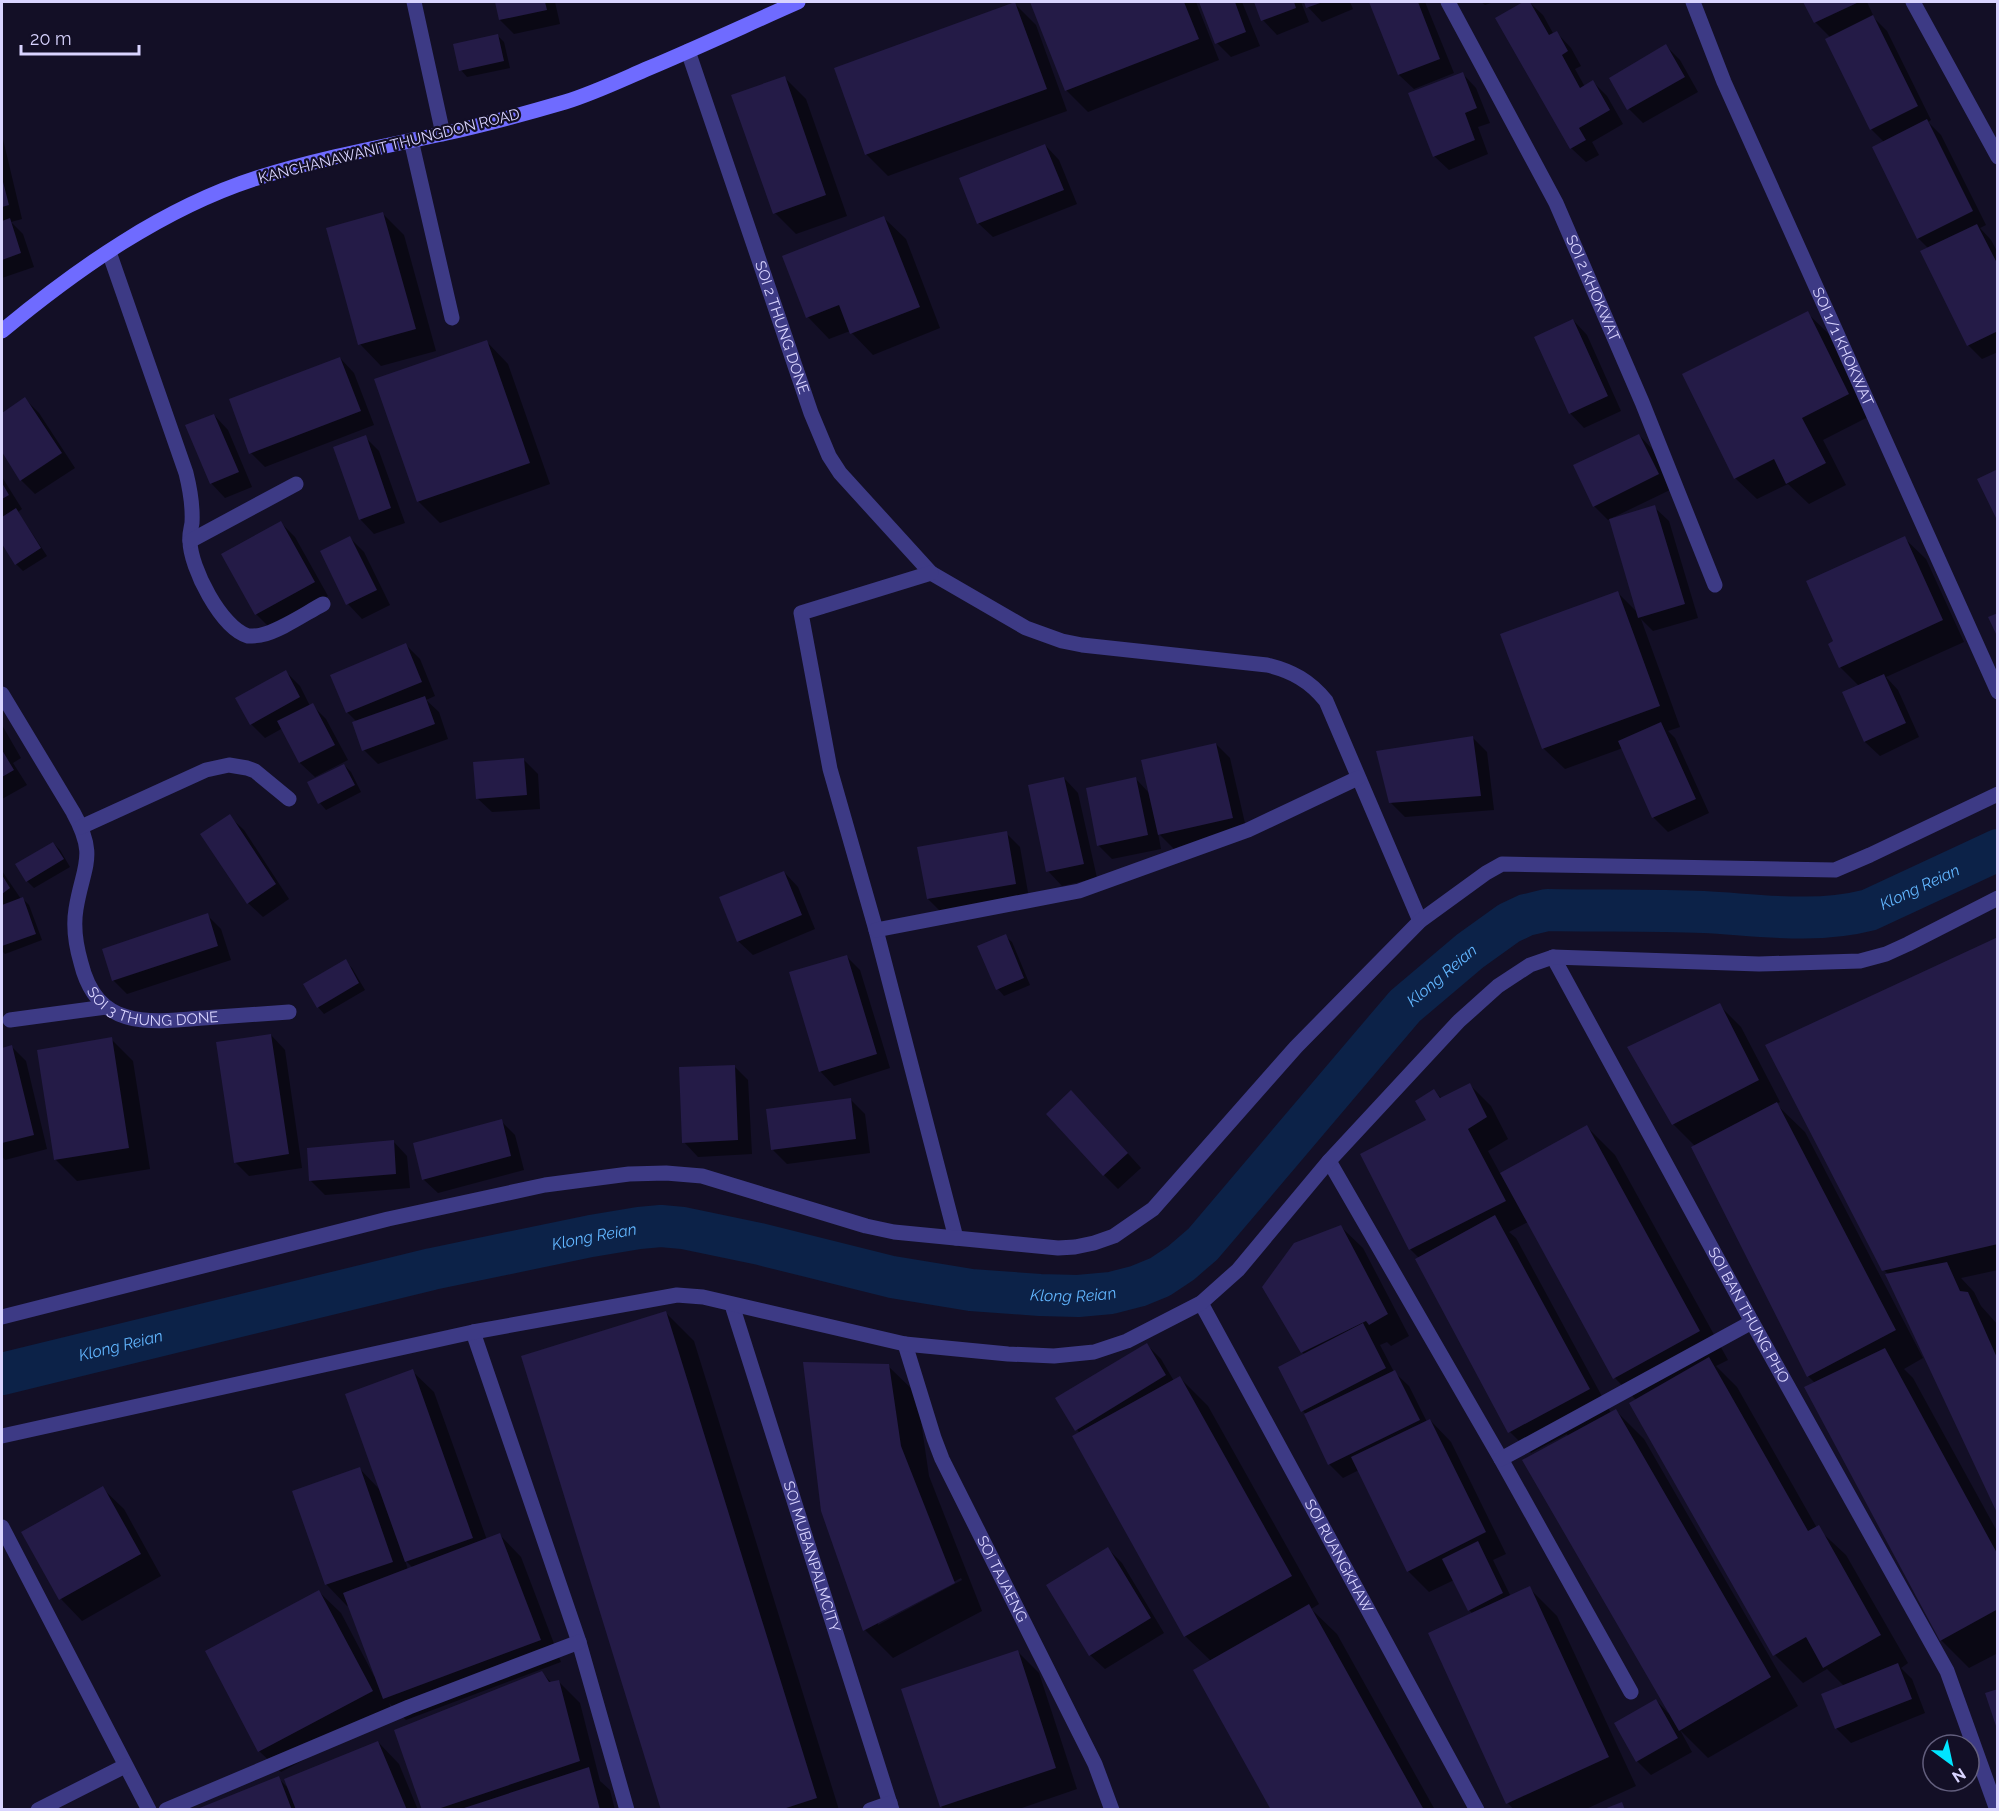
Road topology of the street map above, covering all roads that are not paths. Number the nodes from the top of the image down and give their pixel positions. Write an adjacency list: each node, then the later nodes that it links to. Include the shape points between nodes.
1 (414, 2): 7 (street)
2 (798, 2): 6 (street, KANCHANAWANIT THUNGDON ROAD)
3 (1448, 2): 16 (street, SOI 2 KHOKWAT, via 1556,203)
4 (1693, 2): 18 (street, SOI 1/1 KHOKWAT, via 1724,82)
5 (1913, 2): 9 (street)
6 (688, 51): 7 (street, KANCHANAWANIT THUNGDON ROAD, via 567,101); 15 (street, SOI 2 THUNG DONE, via 829,456)
7 (443, 134): 8 (street, KANCHANAWANIT THUNGDON ROAD)
8 (411, 140): 10 (street, KANCHANAWANIT THUNGDON ROAD, via 301,165 216,193); 11 (street)
9 (1998, 157)
10 (109, 252): 12 (street, KANCHANAWANIT THUNGDON ROAD); 14 (street, via 186,472 192,507)
11 (452, 318)
12 (2, 331)
13 (296, 484): 14 (street)
14 (189, 541): 17 (street, via 193,560 214,603 235,628 248,636 262,635)
15 (931, 573): 20 (street, SOI 2 THUNG DONE, via 1006,618 1062,641 1287,669 1317,689 1326,701); 26 (street, via 801,613 830,769)
16 (1715, 585)
17 (323, 604)
18 (1998, 692)
19 (2, 694): 23 (street, SOI 3 THUNG DONE)
20 (1358, 778): 25 (street, SOI 2 THUNG DONE); 26 (street, via 1248,830 1079,891)
21 (1998, 794): 25 (street, via 1835,870 1502,864)
22 (289, 799): 23 (street, via 255,771 229,765 206,770)
23 (81, 827): 28 (street, SOI 3 THUNG DONE, via 88,863 76,909 75,938 83,974)
24 (1998, 898): 27 (street, via 1908,944 1860,961 1759,964)
25 (1420, 921): 32 (street, via 1296,1047 1153,1209 1132,1225 1114,1236 1075,1247)
26 (876, 930): 32 (street)
27 (1553, 957): 31 (street, via 1530,965 1474,1007); 36 (street, SOI BAN THUNG PHO)
28 (106, 1007): 29 (street, SOI 3 THUNG DONE, via 123,1017 149,1021); 30 (street)
29 (289, 1012)
30 (10, 1020)
31 (1329, 1161): 33 (street, via 1238,1270); 40 (street)
32 (956, 1238): 35 (street, via 866,1226 702,1176 630,1174 545,1185 388,1219)
33 (1201, 1303): 38 (street, via 1127,1341 1074,1355 1008,1354); 53 (street, SOI RUANGKHAW)
34 (732, 1305): 37 (street, via 677,1294); 38 (street); 46 (street, SOI MUBANPALMCITY)
35 (2, 1317)
36 (1752, 1322): 40 (street); 45 (street, SOI BAN THUNG PHO, via 1947,1671)
37 (473, 1332): 39 (street); 42 (street)
38 (905, 1344): 52 (street, SOI TAJAENG, via 942,1459 1095,1764)
39 (2, 1436)
40 (1501, 1459): 43 (street)
41 (2, 1527): 44 (street)
42 (579, 1642): 49 (street, via 409,1707); 50 (street)
43 (1631, 1692)
44 (125, 1766): 47 (street); 48 (street)
45 (1992, 1783): 54 (street, SOI BAN THUNG PHO)
46 (891, 1806): 51 (street)
47 (38, 1809)
48 (149, 1809)
49 (166, 1809)
50 (627, 1809)
51 (870, 1809)
52 (1112, 1809)
53 (1477, 1809)
54 (1997, 1809)

